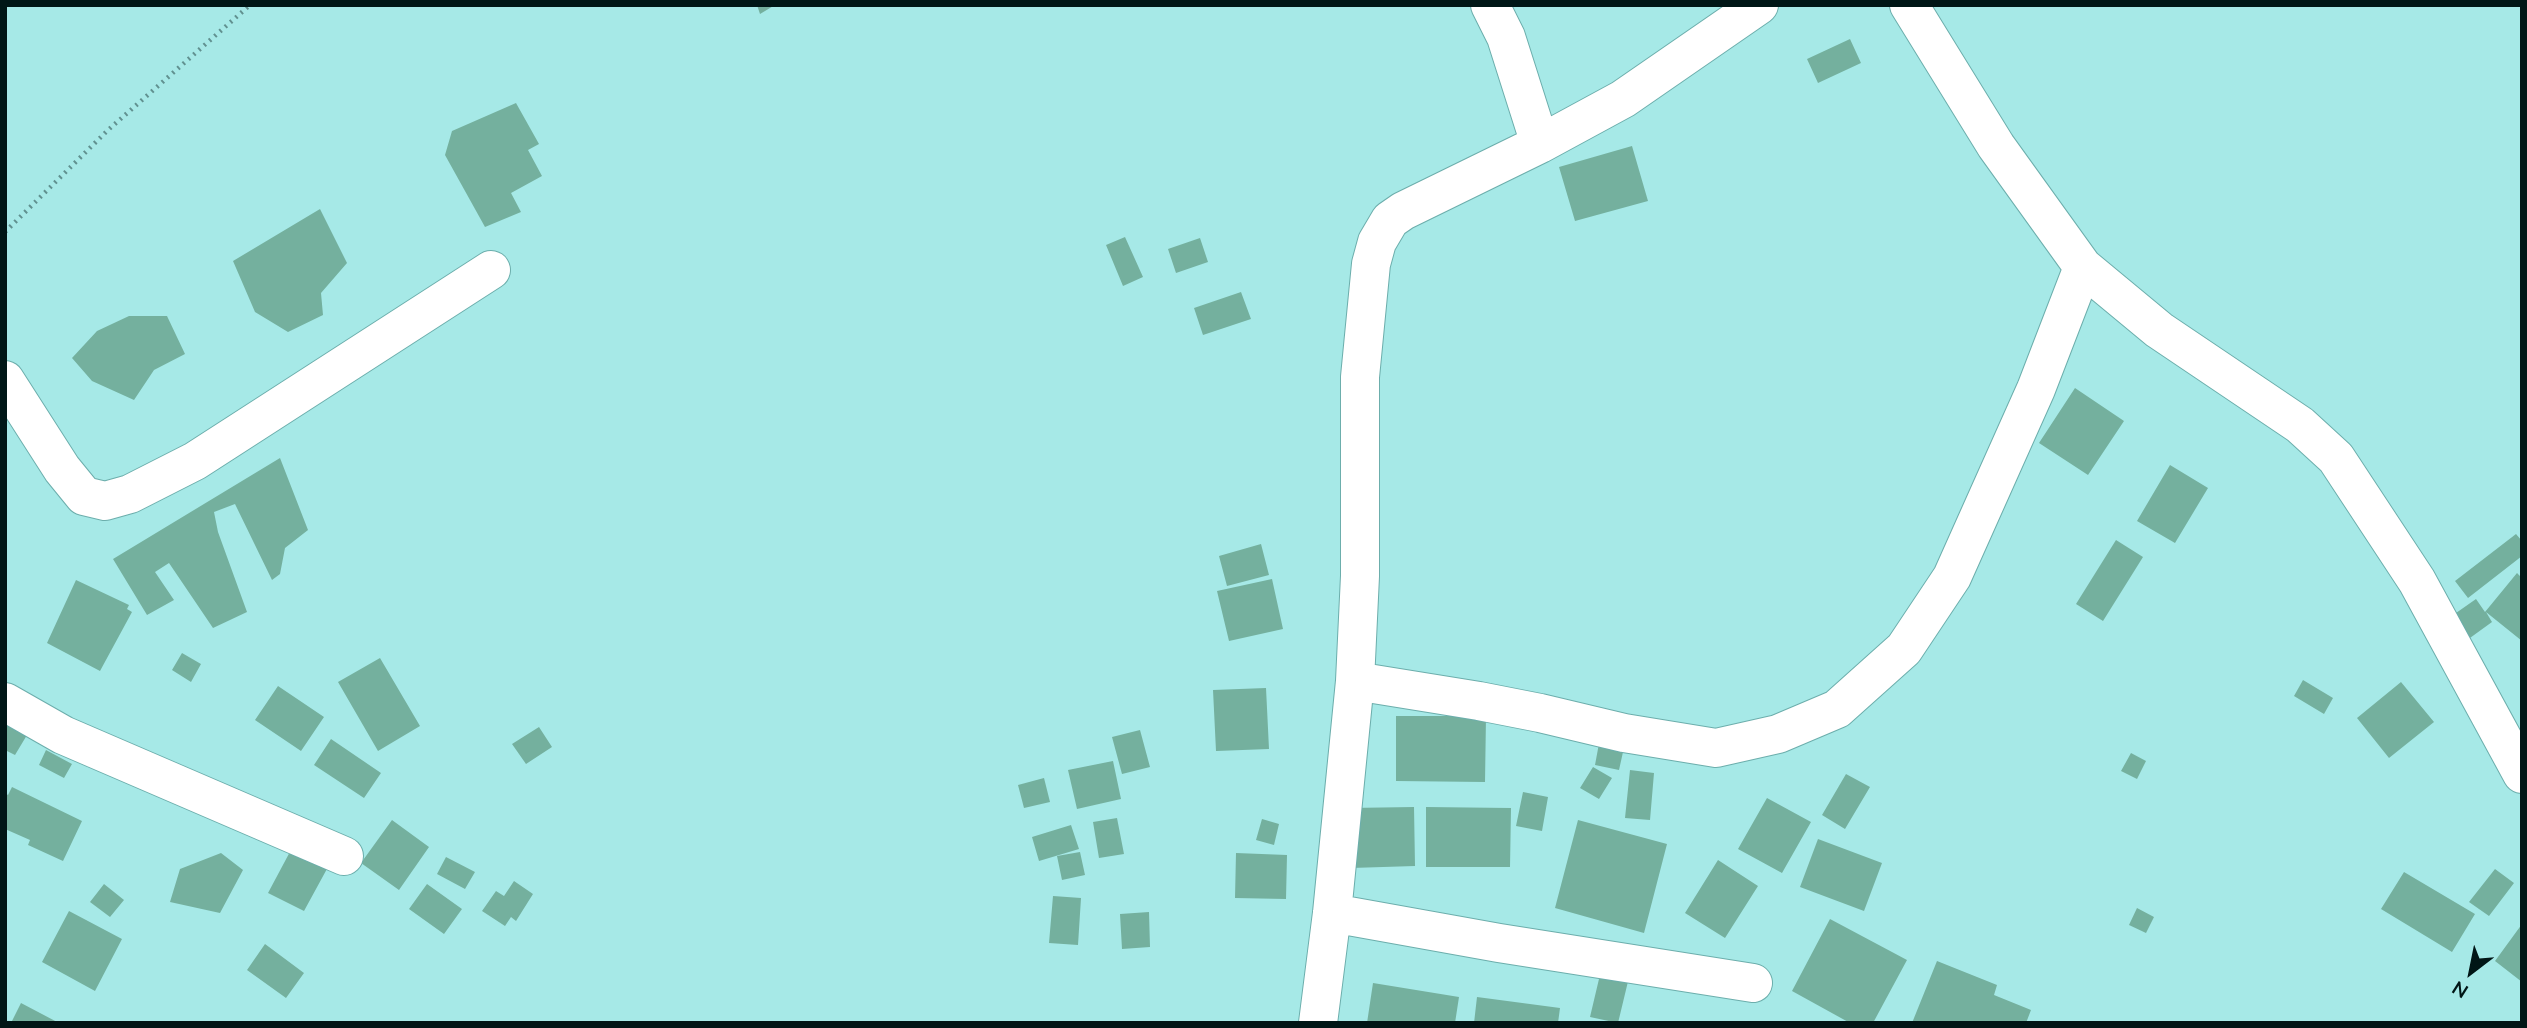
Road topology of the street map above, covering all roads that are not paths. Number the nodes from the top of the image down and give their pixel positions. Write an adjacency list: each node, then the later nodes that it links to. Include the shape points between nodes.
1 (1490, 5): 4 (street, via 1506,37)
2 (1759, 5): 4 (street, via 1623,99)
3 (1909, 5): 5 (street, via 1996,146)
4 (1540, 144): 8 (street, via 1403,211 1390,220 1377,242 1360,377)
5 (2083, 267): 8 (street, via 2036,389 1952,577 1905,649 1836,709 1778,734 1716,748); 10 (street, via 2159,330 2300,425 2336,458 2417,582)
6 (491, 270): 7 (street, via 195,461 130,494 105,501 84,496)
7 (5, 380)
8 (1355, 681): 12 (street)
9 (5, 702): 11 (street, via 63,735)
10 (2522, 774)
11 (344, 856)
12 (1332, 913): 13 (street); 14 (street)
13 (1752, 983)
14 (1318, 1023)

